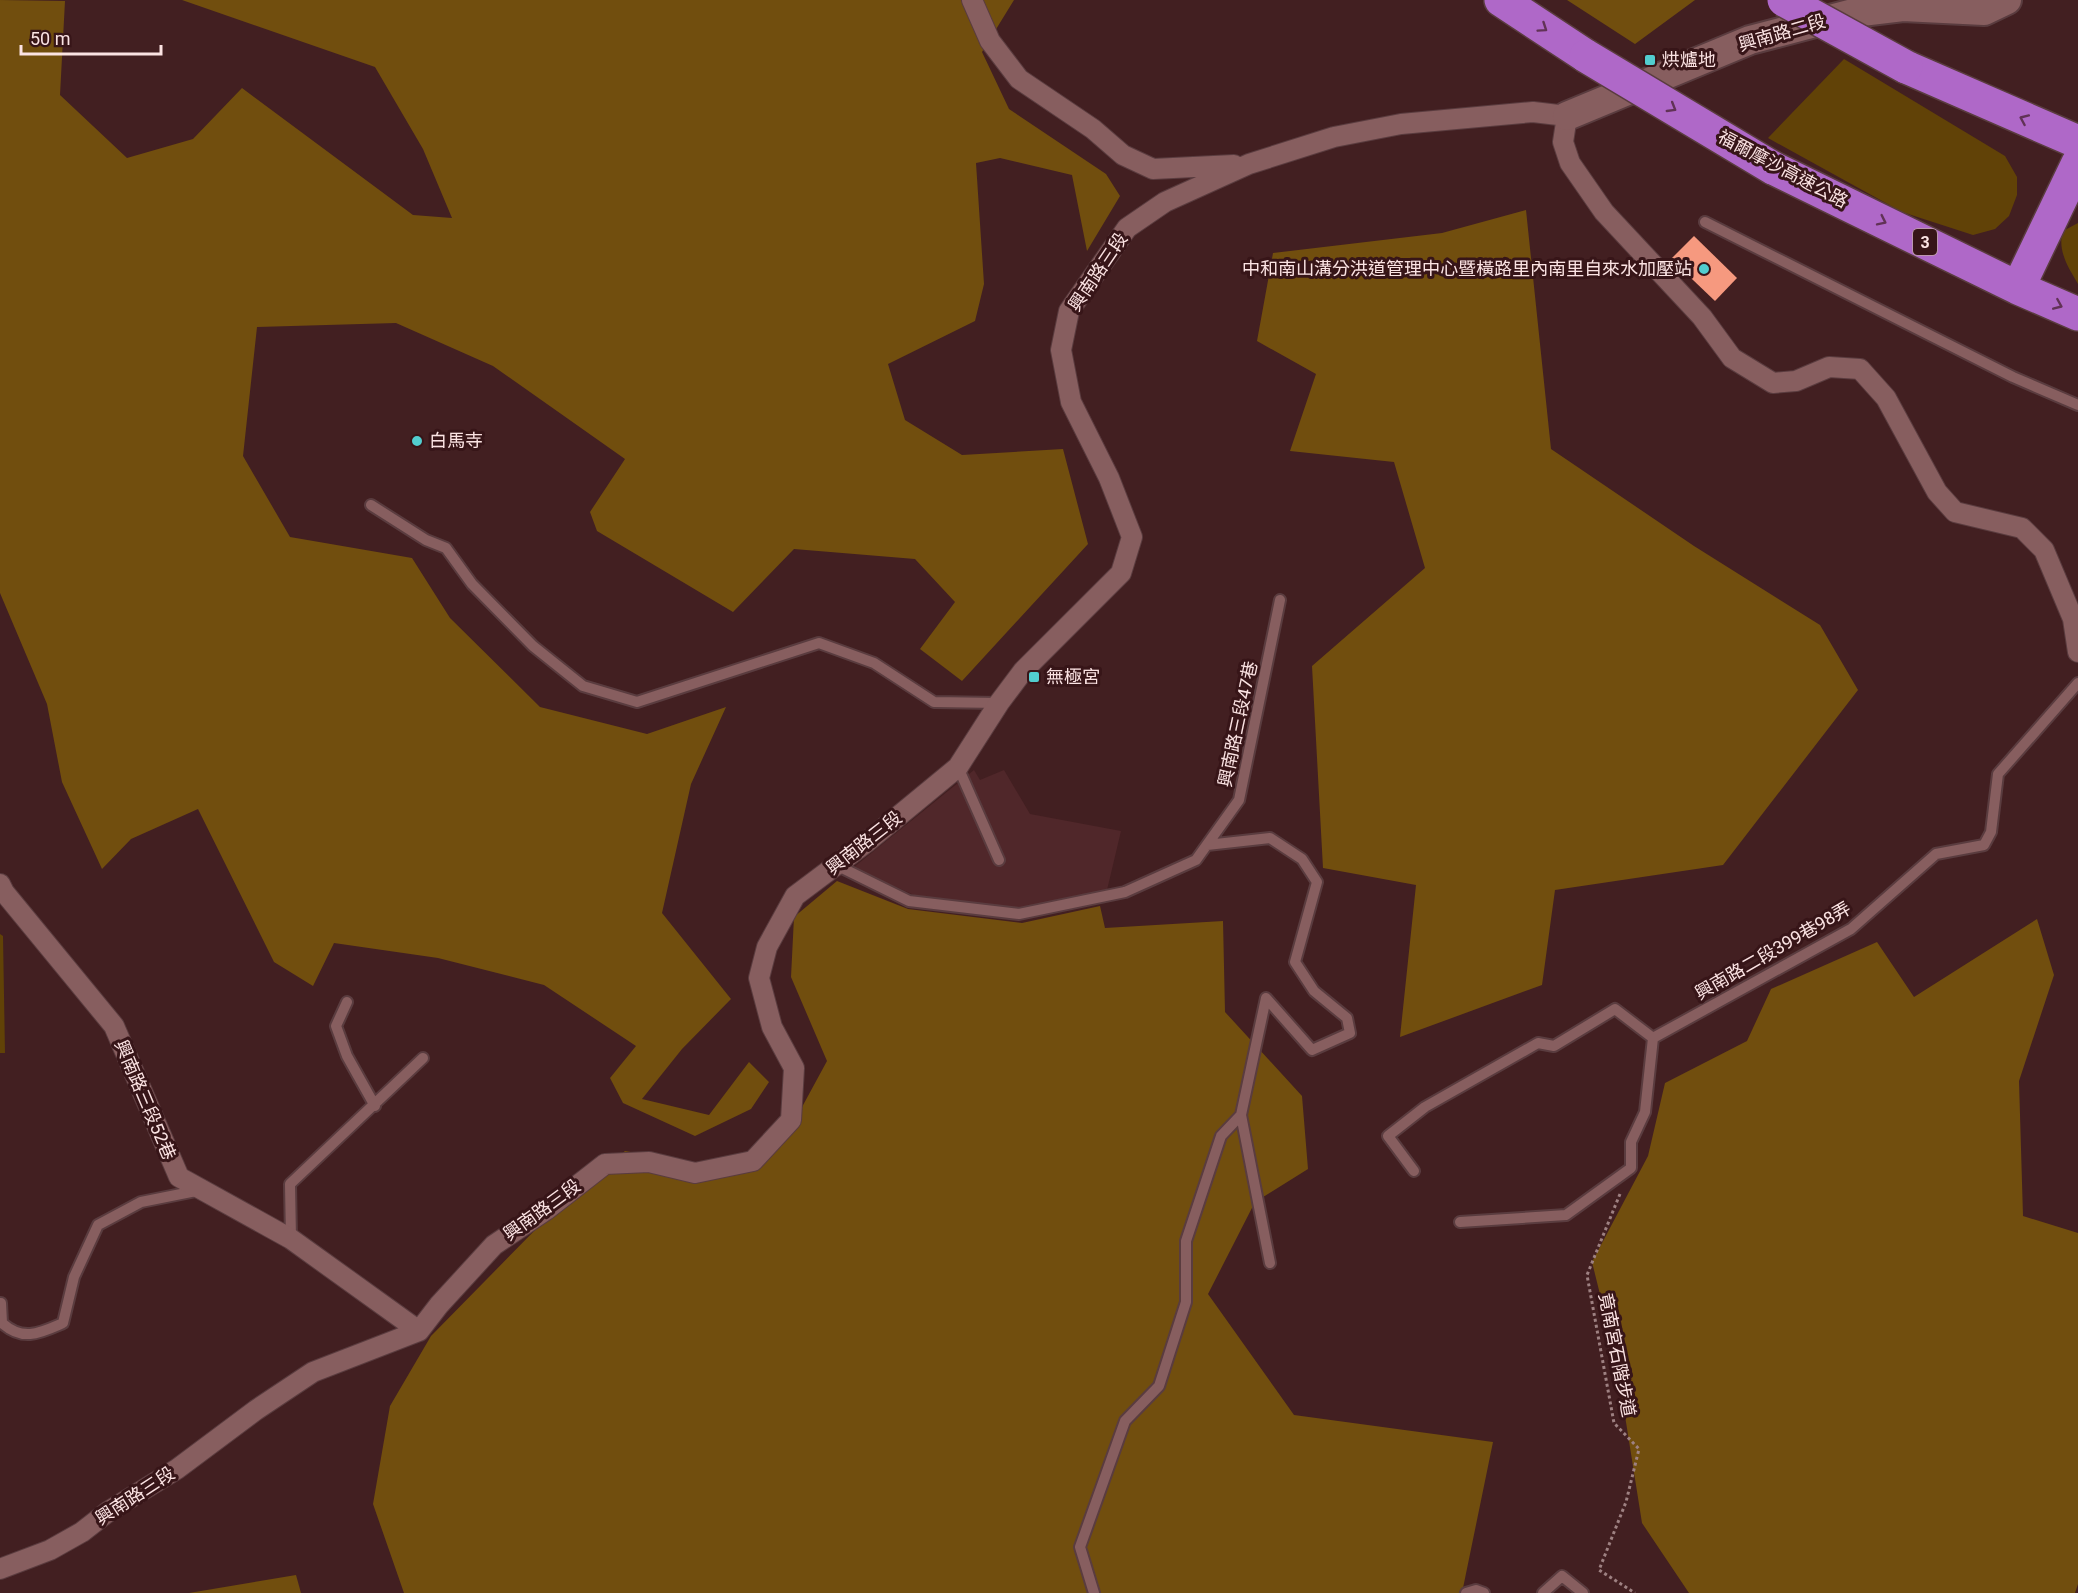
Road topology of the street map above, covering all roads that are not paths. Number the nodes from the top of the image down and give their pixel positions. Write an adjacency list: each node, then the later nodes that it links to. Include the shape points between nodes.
1 (972, 0): 8 (street, via 990,41 1019,79 1093,129 1123,155 1153,169)
2 (1501, 0): 10 (highway, 福爾摩沙高速公路 / 3, one-way to 10, bridge, via 1773,168)
3 (1784, 0): 6 (highway, one-way to 3, bridge, via 1906,67)
4 (2007, 0): 5 (street, 興南路二段, via 1984,11 1903,7 1853,13 1750,40)
5 (1567, 116): 8 (street, 興南路三段, via 1533,112 1401,124 1334,137); 15 (street, via 1563,142 1570,163 1604,212 1702,317 1732,358 1773,383 1796,381 1829,367 1860,369 1886,398 1937,492 1955,512 2022,528 2044,550 2073,619)
6 (2078, 142)
7 (2078, 163): 10 (highway)
8 (1249, 164): 17 (street, 興南路三段, via 1165,202 1127,228 1069,311 1061,350 1071,402 1109,478 1132,537 1121,573 1023,672)
9 (1705, 222): 12 (lane, via 2013,377)
10 (2018, 288): 11 (highway, 福爾摩沙高速公路 / 3, one-way to 11)
11 (2078, 314)
12 (2078, 405)
13 (371, 505): 17 (lane, via 426,540 446,548 472,584 533,646 583,686 637,702 819,642 874,663 934,702)
14 (1280, 600): 19 (lane, 興南路三段47巷, via 1239,800)
15 (2078, 652)
16 (2078, 683): 24 (lane, 興南路二段399巷98弄, via 1998,774 1991,832 1984,845 1936,854 1851,929)
17 (999, 703): 18 (street, 興南路三段)
18 (958, 767): 20 (lane); 21 (street, 興南路三段)
19 (1207, 845): 21 (lane, 興南路三段47巷, via 1196,860 1125,892 1019,914 909,902); 27 (lane, via 1270,838 1302,859 1317,882 1295,962 1314,991 1347,1018 1350,1033 1312,1050 1266,998)
20 (999, 860)
21 (836, 865): 34 (street, 興南路三段, via 795,896 767,946 759,978 772,1027 794,1068 791,1120 753,1161 694,1173 649,1162 605,1164 494,1245)
22 (0, 884): 29 (street, 興南路三段52巷, via 114,1026 178,1178)
23 (347, 1002): 26 (lane, via 336,1026 347,1056)
24 (1653, 1038): 28 (lane, via 1615,1009 1554,1046 1538,1043 1425,1107 1388,1136); 30 (lane, via 1645,1112 1631,1142 1631,1168 1566,1215)
25 (423, 1058): 26 (lane)
26 (375, 1106): 31 (lane, via 290,1184)
27 (1241, 1115): 32 (lane); 36 (lane, via 1221,1136 1186,1241 1186,1302 1159,1386 1125,1421 1080,1546)
28 (1414, 1171)
29 (204, 1190): 31 (street, 興南路三段52巷); 33 (lane, via 141,1202 99,1225 74,1277 63,1323 36,1335 12,1332 2,1323)
30 (1460, 1222)
31 (291, 1239): 34 (street, 興南路三段52巷)
32 (1270, 1263)
33 (1, 1303)
34 (419, 1331): 35 (street, 興南路三段, via 313,1372 82,1532 50,1550)
35 (0, 1569)
36 (1094, 1593)
37 (1467, 1593): 38 (lane)
38 (1484, 1593)
39 (1543, 1593): 40 (lane, via 1562,1576)
40 (1583, 1593)

